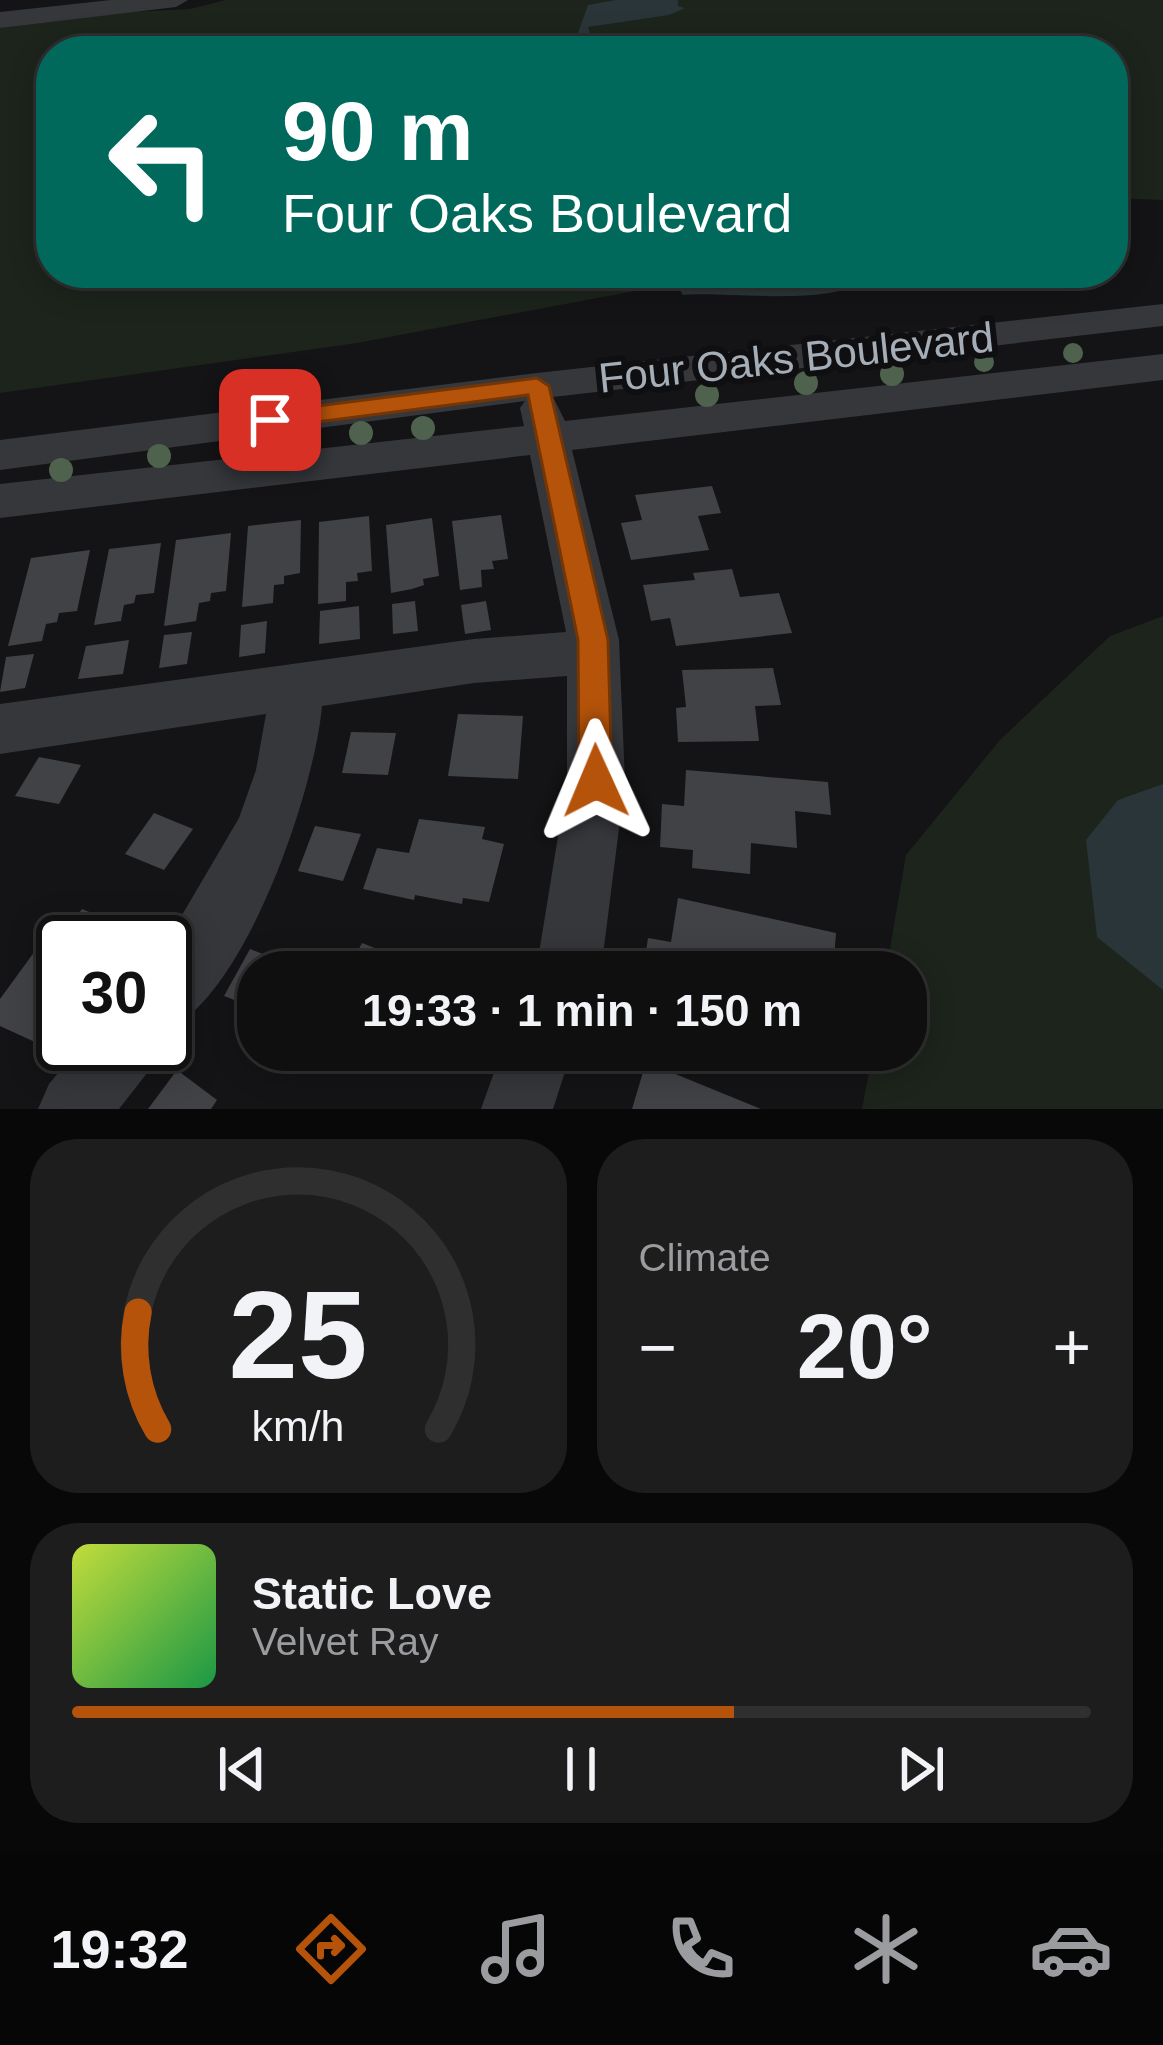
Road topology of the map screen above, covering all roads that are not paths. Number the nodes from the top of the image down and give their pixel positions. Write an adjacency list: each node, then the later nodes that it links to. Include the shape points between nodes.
1 (176, 0): 2 (street)
2 (0, 20)
3 (1163, 316): 5 (street, Four Oaks Boulevard)
4 (1163, 367): 6 (street, Four Oaks Boulevard)
5 (537, 386): 6 (street); 7 (street, Four Oaks Boulevard)
6 (548, 441): 8 (street, Four Oaks Boulevard); 9 (street)
7 (0, 455)
8 (0, 501)
9 (593, 652): 10 (street); 12 (street, via 596,781)
10 (297, 687): 11 (street); 13 (street, via 270,815)
11 (0, 729)
12 (571, 951)
13 (192, 955)
14 (106, 1071): 16 (street)
15 (530, 1071): 17 (street)
16 (74, 1109)
17 (517, 1109)

